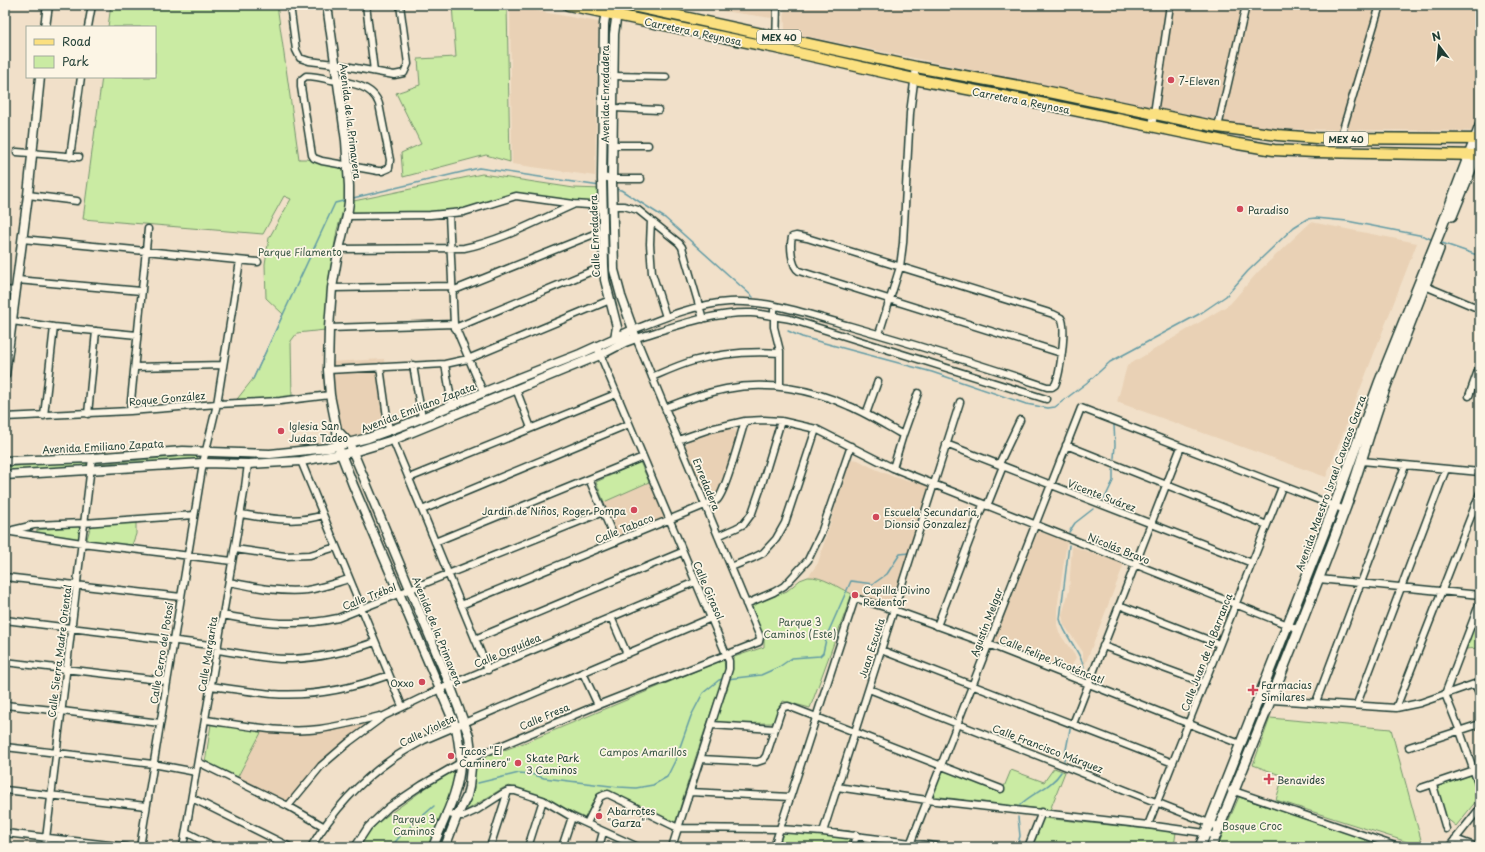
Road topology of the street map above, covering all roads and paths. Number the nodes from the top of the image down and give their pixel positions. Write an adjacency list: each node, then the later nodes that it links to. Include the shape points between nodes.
1 (48, 5): 15 (street)
2 (92, 5): 16 (street)
3 (290, 5): 19 (street, via 296,50 300,58)
4 (327, 5): 19 (street, Avenida de la Primavera)
5 (366, 5): 21 (street)
6 (400, 5): 21 (street, via 408,60 406,69 394,75)
7 (568, 5): 13 (main road, Carretera a Reynosa / MEX 40)
8 (628, 5): 17 (main road, Carretera a Reynosa / MEX 40)
9 (777, 5): 17 (street)
10 (1170, 5): 30 (street)
11 (1246, 5): 33 (street)
12 (1380, 5): 34 (street)
13 (606, 9): 14 (main road, Carretera a Reynosa / MEX 40); 45 (street, Avenida Enredadera)
14 (617, 10): 18 (main road, Carretera a Reynosa / MEX 40); 22 (street, Avenida Enredadera)
15 (45, 26)
16 (88, 26)
17 (777, 37): 18 (street); 20 (main road, Carretera a Reynosa / MEX 40)
18 (776, 48): 27 (main road, Carretera a Reynosa / MEX 40)
19 (335, 65): 21 (street); 26 (street, Avenida de la Primavera)
20 (916, 67): 27 (street); 30 (main road, Carretera a Reynosa / MEX 40)
21 (374, 71)
22 (613, 76): 23 (street); 28 (street, Avenida Enredadera)
23 (666, 77)
24 (40, 78): 41 (street)
25 (81, 78): 42 (street)
26 (337, 79): 44 (street, Avenida de la Primavera); 44 (street, via 311,76 301,80 301,87 312,155 322,161); 44 (street, via 359,85 376,96 380,104 390,160 389,168 382,171)
27 (914, 79): 32 (main road, Carretera a Reynosa / MEX 40); 66 (street)
28 (614, 108): 29 (street); 36 (street, Avenida Enredadera)
29 (658, 110)
30 (1154, 114): 32 (street); 33 (main road, Carretera a Reynosa / MEX 40)
31 (1480, 126): 38 (main road, Avenida Maestro Israel Cavazos Garza)
32 (1152, 127): 40 (main road, Carretera a Reynosa / MEX 40, via 1269,149)
33 (1218, 127): 34 (main road, Carretera a Reynosa / MEX 40, via 1278,135)
34 (1340, 139): 35 (main road, Carretera a Reynosa / MEX 40)
35 (1442, 140): 38 (main road, Carretera a Reynosa / MEX 40); 40 (main road, via 1427,143 1330,144 1324,146)
36 (613, 145): 37 (street); 47 (street, Avenida Enredadera)
37 (648, 145)
38 (1477, 148): 40 (main road, Carretera a Reynosa / MEX 40); 62 (main road, Avenida Maestro Israel Cavazos Garza)
39 (17, 152): 41 (street)
40 (1321, 153)
41 (32, 154): 42 (street); 48 (street)
42 (70, 157): 43 (street)
43 (79, 157)
44 (349, 165): 54 (street, Avenida de la Primavera)
45 (602, 178): 47 (street); 50 (street, Calle Enredadera)
46 (641, 179): 47 (street)
47 (612, 181): 51 (street, Calle Enredadera)
48 (28, 195): 49 (street); 58 (street)
49 (78, 201)
50 (603, 201): 51 (street); 52 (street); 57 (street, Calle Enredadera)
51 (613, 201): 55 (street, via 635,208); 87 (street, Calle Enredadera, via 614,270)
52 (574, 204): 53 (street, via 516,196); 59 (street, via 488,241 464,248)
53 (449, 214): 54 (street); 59 (street)
54 (347, 216): 60 (street, Avenida de la Primavera)
55 (651, 220): 77 (street, via 682,247); 80 (street, via 652,273)
56 (148, 229): 61 (street)
57 (604, 230): 65 (street, Calle Enredadera); 70 (street)
58 (22, 239): 61 (street); 67 (street)
59 (450, 248): 60 (street); 70 (street)
60 (339, 249): 69 (street, Avenida de la Primavera)
61 (146, 250): 63 (street); 73 (street)
62 (1435, 251): 68 (main road, Avenida Maestro Israel Cavazos Garza); 173 (main road, Avenida Maestro Israel Cavazos Garza, via 1378,382)
63 (240, 261): 64 (street); 101 (street, Calle Cerro del Potosí)
64 (258, 262)
65 (604, 266): 74 (street, Calle Enredadera); 84 (street)
66 (900, 267): 75 (street); 75 (street, via 807,238 794,236 791,239 795,269); 97 (street, via 1061,318 1064,326)
67 (17, 280): 72 (street); 73 (street)
68 (1425, 286): 78 (street); 154 (main road, Avenida Maestro Israel Cavazos Garza, via 1379,406)
69 (332, 288): 70 (street); 86 (street, Avenida de la Primavera)
70 (452, 289): 84 (street)
71 (5, 290): 72 (street)
72 (16, 291): 83 (street)
73 (141, 291): 92 (street)
74 (610, 300): 93 (street, Calle Enredadera, via 617,327); 99 (street)
75 (890, 300): 91 (street); 97 (street)
76 (774, 306): 77 (street, Avenida Emiliano Zapata, via 729,302); 79 (street); 82 (street, Avenida Emiliano Zapata)
77 (700, 307): 80 (street, Avenida Emiliano Zapata); 81 (street)
78 (1480, 309)
79 (774, 316): 81 (street, Avenida Emiliano Zapata, via 742,313); 88 (street, Avenida Emiliano Zapata); 96 (street)
80 (666, 317): 87 (street, Avenida Emiliano Zapata)
81 (703, 319): 94 (street, Avenida Emiliano Zapata)
82 (830, 320): 88 (street); 91 (street, Avenida Emiliano Zapata)
83 (12, 321): 85 (street); 90 (street)
84 (455, 326): 86 (street); 99 (street)
85 (54, 327): 89 (street); 127 (street)
86 (329, 328): 106 (street, Avenida de la Primavera)
87 (633, 330): 93 (street, Avenida Emiliano Zapata); 94 (street, Calle Enredadera)
88 (827, 330): 114 (street, Avenida Emiliano Zapata)
89 (96, 331): 92 (street); 125 (street)
90 (8, 334): 107 (street)
91 (879, 334): 110 (street, Avenida Emiliano Zapata)
92 (137, 335): 104 (street)
93 (615, 338): 95 (street, Avenida Emiliano Zapata)
94 (636, 338): 98 (street, Avenida Emiliano Zapata); 108 (street, Enredadera)
95 (597, 346): 98 (street, Calle Girasol); 113 (street, Avenida Emiliano Zapata)
96 (780, 353): 108 (street, via 726,354 693,361); 111 (street)
97 (1061, 353): 110 (street, Avenida Emiliano Zapata, via 1055,385 1047,387)
98 (600, 355): 112 (street, Avenida Emiliano Zapata); 115 (street, Calle Girasol)
99 (468, 359): 100 (street); 113 (street)
100 (445, 364): 102 (street); 122 (street)
101 (223, 365): 104 (street); 121 (street, Calle Cerro del Potosí)
102 (413, 365): 105 (street); 129 (street)
103 (1480, 365): 118 (street)
104 (135, 367): 124 (street)
105 (380, 367): 106 (street); 137 (street)
106 (328, 370): 117 (street, Avenida de la Primavera)
107 (5, 375)
108 (652, 377): 123 (street, Enredadera)
109 (878, 381): 126 (street)
110 (1030, 381): 114 (street)
111 (780, 386): 123 (street, via 727,388); 126 (street, via 824,396)
112 (516, 389): 134 (street); 139 (street, Avenida Emiliano Zapata)
113 (483, 392): 122 (street, Avenida Emiliano Zapata)
114 (1026, 392): 119 (street, Avenida Emiliano Zapata)
115 (616, 394): 133 (street, Calle Girasol); 134 (street)
116 (918, 394): 138 (street)
117 (330, 395): 121 (street, Roque González, via 280,401); 136 (street, Avenida de la Primavera)
118 (1469, 396)
119 (1046, 399)
120 (960, 402): 142 (street, Juan Escutia)
121 (217, 404): 124 (street, Roque González); 147 (street, Calle Cerro del Potosí)
122 (452, 405): 129 (street, Avenida Emiliano Zapata)
123 (665, 408): 140 (street, Enredadera)
124 (130, 411): 125 (street, Roque González)
125 (88, 414): 127 (street, Roque González)
126 (866, 414): 138 (street)
127 (44, 416): 128 (street, Roque González)
128 (5, 417)
129 (422, 418): 137 (street, Avenida Emiliano Zapata)
130 (1020, 420): 157 (street)
131 (745, 421): 132 (street, Nicolás Bravo); 140 (street, Nicolás Bravo, via 710,428); 171 (street, Calle Tabaco, via 721,495)
132 (781, 421): 135 (street, Nicolás Bravo); 186 (street, via 752,513 744,524)
133 (629, 424): 150 (street, Calle Girasol); 174 (street)
134 (531, 428): 164 (street)
135 (816, 429): 145 (street, Nicolás Bravo); 197 (street, via 785,523 776,539 763,553)
136 (337, 430): 141 (street, Avenida de la Primavera); 144 (street, Avenida de la Primavera)
137 (389, 431): 141 (street, Avenida Emiliano Zapata)
138 (903, 435): 159 (street)
139 (393, 440): 148 (street, Avenida Emiliano Zapata); 164 (street)
140 (678, 440): 171 (street, Enredadera)
141 (349, 443): 144 (street, Avenida Emiliano Zapata); 148 (street, Avenida de la Primavera)
142 (946, 444): 157 (street, Vicente Suárez); 166 (street, Juan Escutia)
143 (1066, 445): 146 (street, Agustín Melgar, via 1081,408); 167 (street); 168 (street, Agustín Melgar)
144 (338, 446): 147 (street, Avenida Emiliano Zapata, via 270,454); 149 (street, Avenida de la Primavera)
145 (851, 446): 159 (street, Nicolás Bravo); 213 (street, via 821,533 808,560 784,586)
146 (1181, 447): 167 (street); 169 (street)
147 (206, 452): 151 (street, Avenida Emiliano Zapata, via 183,451); 155 (street, Calle Cerro del Potosí)
148 (353, 452): 149 (street, Avenida Emiliano Zapata); 207 (street, Avenida de la Primavera)
149 (340, 455): 153 (street, Avenida Emiliano Zapata); 209 (street, Avenida de la Primavera)
150 (643, 456): 165 (street); 180 (street, Calle Girasol)
151 (92, 458): 152 (street, Avenida Emiliano Zapata); 161 (street, Calle Sierra Madre Oriental)
152 (5, 461)
153 (301, 461): 156 (street, Avenida Emiliano Zapata); 179 (street)
154 (1362, 461): 158 (street); 175 (main road, Avenida Maestro Israel Cavazos Garza)
155 (203, 462): 156 (street, Avenida Emiliano Zapata); 161 (street, Avenida Emiliano Zapata); 178 (street, Calle Cerro del Potosí)
156 (248, 464): 177 (street, Calle Margarita)
157 (1001, 465): 168 (street, Vicente Suárez); 172 (street)
158 (1405, 466): 160 (street); 204 (street)
159 (893, 468): 166 (street, Nicolás Bravo)
160 (1446, 469): 162 (street); 206 (street)
161 (90, 470): 163 (street, Avenida Emiliano Zapata); 181 (street, Calle Sierra Madre Oriental)
162 (1480, 472)
163 (5, 475)
164 (409, 478): 174 (street)
165 (589, 479): 176 (street); 187 (street)
166 (933, 484): 172 (street, Nicolás Bravo); 218 (street, Juan Escutia)
167 (1166, 485): 182 (street); 184 (street)
168 (1050, 486): 182 (street, Vicente Suárez); 183 (street, Agustín Melgar)
169 (1282, 487): 173 (street); 184 (street, Calle Juan de la Barranca)
170 (1480, 493): 208 (street)
171 (706, 505): 180 (street, Calle Tabaco); 186 (street, Enredadera)
172 (985, 505): 183 (street, Nicolás Bravo); 224 (street)
173 (1334, 507): 175 (street); 223 (main road, Avenida Maestro Israel Cavazos Garza)
174 (422, 510): 187 (street)
175 (1345, 510): 201 (main road, Avenida Maestro Israel Cavazos Garza)
176 (603, 512): 188 (street); 198 (street, Calle Trébol)
177 (240, 514): 179 (street, via 294,521); 191 (street, Calle Margarita)
178 (194, 515): 181 (street); 193 (street, Calle Cerro del Potosí)
179 (323, 515): 190 (street)
180 (669, 520): 188 (street, Calle Tabaco); 192 (street, Calle Girasol)
181 (84, 523): 185 (street, via 34,525); 189 (street, Calle Sierra Madre Oriental)
182 (1151, 524): 195 (street, Vicente Suárez); 196 (street)
183 (1035, 525): 196 (street, Nicolás Bravo); 231 (street, Agustín Melgar)
184 (1267, 525): 195 (street, Calle Juan de la Barranca)
185 (7, 531): 189 (street)
186 (718, 536): 197 (street, Enredadera)
187 (435, 542): 198 (street)
188 (616, 542): 215 (street, Calle Tabaco)
189 (82, 543): 193 (street); 205 (street, Calle Sierra Madre Oriental)
190 (336, 547): 191 (street, via 310,555 285,556); 200 (street)
191 (235, 549): 194 (street, Calle Margarita)
192 (682, 552): 203 (street, Calle Girasol); 228 (street)
193 (188, 555): 194 (street); 211 (street, Calle Cerro del Potosí)
194 (232, 561): 202 (street, Calle Margarita)
195 (1252, 563): 214 (street, Calle Juan de la Barranca)
196 (1135, 565): 214 (street, Nicolás Bravo); 216 (street)
197 (731, 567): 213 (street, Enredadera)
198 (448, 574): 207 (street, Calle Trébol); 215 (street)
199 (5, 577): 205 (street)
200 (349, 579): 202 (street, via 305,590 276,590); 217 (street)
201 (1319, 579): 204 (street); 226 (main road, Avenida Maestro Israel Cavazos Garza)
202 (229, 582): 219 (street, Calle Margarita)
203 (695, 582): 220 (street, Calle Orquídea); 221 (street, Calle Girasol)
204 (1362, 583): 206 (street); 256 (street)
205 (77, 584): 211 (street); 225 (street, Calle Sierra Madre Oriental)
206 (1401, 587): 208 (street); 257 (street)
207 (411, 590): 209 (street, Calle Trébol); 248 (street, Avenida de la Primavera)
208 (1442, 592): 210 (street); 261 (street)
209 (400, 594): 217 (street, Calle Trébol); 250 (street, Avenida de la Primavera)
210 (1480, 595)
211 (181, 597): 229 (street, Calle Cerro del Potosí)
212 (1480, 602): 252 (street)
213 (746, 604): 227 (street, Enredadera)
214 (1235, 604): 223 (street, Nicolás Bravo); 232 (street, Calle Juan de la Barranca)
215 (461, 605): 228 (street)
216 (1120, 605): 232 (street); 233 (street)
217 (362, 610): 219 (street, Calle Trébol, via 338,618 301,624 261,622); 230 (street)
218 (894, 610): 224 (street, Calle Felipe Xicoténcatl); 235 (street, Juan Escutia); 264 (street, Calle Felipe Xicoténcatl, via 857,598 854,600)
219 (223, 616): 234 (street, Calle Margarita)
220 (611, 617): 236 (street); 240 (street, Calle Orquídea)
221 (711, 618): 236 (street, Calle Violeta); 237 (street, Calle Girasol)
222 (5, 620): 225 (street)
223 (1288, 625): 226 (street, Nicolás Bravo); 253 (main road, Avenida Maestro Israel Cavazos Garza)
224 (937, 626): 231 (street, Calle Felipe Xicoténcatl)
225 (72, 628): 229 (street); 239 (street, Calle Sierra Madre Oriental)
226 (1298, 629): 255 (main road, Avenida Maestro Israel Cavazos Garza)
227 (760, 637): 237 (street, Calle Fresa, via 760,642)
228 (475, 639): 240 (street)
229 (174, 640): 234 (street); 243 (street, Calle Cerro del Potosí)
230 (375, 642): 234 (street, via 342,653 291,659); 242 (street)
231 (988, 644): 246 (street, Agustín Melgar); 247 (street, Calle Felipe Xicoténcatl)
232 (1219, 644): 244 (street, Calle Juan de la Barranca)
233 (1104, 646): 244 (street); 247 (street)
234 (218, 648): 249 (street, Calle Margarita)
235 (881, 650): 246 (street); 251 (street, Juan Escutia)
236 (627, 654): 241 (street, Calle Violeta)
237 (726, 655): 259 (street, Calle Fresa); 272 (street, Calle Girasol, via 729,669)
238 (5, 662): 239 (street)
239 (67, 669): 243 (street); 262 (street, Calle Sierra Madre Oriental)
240 (488, 670): 248 (street, Calle Orquídea)
241 (583, 673): 259 (street); 267 (street, Calle Violeta)
242 (389, 675): 249 (street, via 353,687 308,694 274,694); 260 (street)
243 (167, 681): 266 (street, Calle Cerro del Potosí)
244 (1204, 683): 270 (street, Calle Juan de la Barranca)
245 (1478, 683): 252 (street); 254 (street)
246 (973, 684): 268 (street, Agustín Melgar); 269 (street)
247 (1088, 684): 269 (street); 270 (street, Calle Felipe Xicoténcatl)
248 (450, 685): 250 (street, Calle Orquídea); 267 (street, Avenida de la Primavera)
249 (212, 686): 265 (street, Calle Margarita)
250 (440, 689): 260 (street, Calle Orquídea); 273 (street, Avenida de la Primavera)
251 (869, 689): 268 (street, Calle Francisco Márquez); 276 (street, Juan Escutia)
252 (1445, 694): 261 (street); 275 (street)
253 (1259, 695): 255 (street); 277 (main road, Avenida Maestro Israel Cavazos Garza)
254 (1480, 696)
255 (1272, 700): 256 (street); 298 (main road, Avenida Maestro Israel Cavazos Garza)
256 (1316, 702): 257 (street)
257 (1357, 704): 261 (street)
258 (5, 705): 262 (street)
259 (598, 705): 281 (street, Calle Fresa)
260 (402, 706): 263 (street, Calle Orquídea)
261 (1396, 708)
262 (62, 711): 266 (street); 280 (street, Calle Sierra Madre Oriental)
263 (384, 716): 265 (street, via 319,729 293,730); 307 (street, Calle Orquídea, via 321,766)
264 (817, 716): 274 (street, via 786,706 781,711); 276 (street); 301 (street)
265 (206, 720): 283 (street, Calle Margarita)
266 (160, 723): 286 (street, Calle Cerro del Potosí)
267 (465, 723): 273 (street, Calle Violeta); 281 (street, Avenida de la Primavera)
268 (957, 724): 287 (street, Agustín Melgar); 305 (street, Calle Francisco Márquez)
269 (1073, 724): 285 (street)
270 (1189, 724): 277 (street, Calle Felipe Xicoténcatl); 285 (street, Calle Juan de la Barranca)
271 (1480, 724): 275 (street)
272 (711, 725): 274 (street); 282 (street, Calle Girasol)
273 (456, 727): 284 (street, Avenida de la Primavera); 316 (street, Calle Violeta, via 424,740 393,758 370,776)
274 (775, 729): 282 (street, via 763,760 757,762)
275 (1460, 731): 278 (street); 288 (street)
276 (855, 732): 287 (street); 291 (street, Juan Escutia)
277 (1240, 744): 292 (main road, Avenida Maestro Israel Cavazos Garza)
278 (1409, 747)
279 (5, 748): 280 (street)
280 (57, 753): 286 (street); 300 (street, Calle Sierra Madre Oriental)
281 (472, 758): 284 (street, Calle Fresa); 311 (street, Avenida de la Primavera, via 467,796)
282 (700, 759): 299 (street, Calle Girasol)
283 (198, 762): 289 (street, Calle Margarita); 307 (street)
284 (460, 763): 310 (street, Avenida de la Primavera, via 456,790); 338 (street, Calle Fresa, via 389,807 368,827)
285 (1173, 763): 305 (street, Calle Juan de la Barranca)
286 (153, 764): 289 (street); 306 (street, Calle Cerro del Potosí)
287 (941, 765): 293 (street); 304 (street, Agustín Melgar)
288 (1477, 769): 290 (street); 295 (street)
289 (196, 772): 302 (street, Calle Margarita)
290 (1433, 785): 294 (street); 320 (street)
291 (837, 787): 304 (street); 323 (street, Juan Escutia)
292 (1223, 787): 298 (street); 314 (main road, Avenida Maestro Israel Cavazos Garza)
293 (1001, 788)
294 (1421, 788)
295 (1480, 789)
296 (5, 790): 300 (street)
297 (508, 791): 303 (street); 311 (street, via 478,810); 341 (street)
298 (1234, 791): 317 (main road, Avenida Maestro Israel Cavazos Garza); 353 (street)
299 (690, 792): 301 (street); 318 (street, Calle Girasol)
300 (52, 795): 306 (street); 328 (street, Calle Sierra Madre Oriental)
301 (790, 797): 319 (street)
302 (192, 798): 321 (street, Calle Margarita); 336 (street)
303 (543, 800): 312 (street); 342 (street)
304 (927, 800): 309 (street); 330 (street, Agustín Melgar)
305 (1157, 802): 314 (street, Calle Francisco Márquez); 315 (street, Calle Juan de la Barranca)
306 (146, 806): 333 (street, Calle Cerro del Potosí)
307 (288, 806): 316 (street)
308 (1479, 810): 329 (street)
309 (1042, 812): 315 (street); 350 (street)
310 (446, 813): 311 (street); 339 (street, Avenida de la Primavera)
311 (457, 816): 340 (street, Avenida de la Primavera)
312 (572, 817): 313 (street); 343 (street)
313 (587, 823): 318 (street, via 600,797 608,794); 322 (street)
314 (1209, 823): 317 (street, Calle Francisco Márquez); 325 (main road, Avenida Maestro Israel Cavazos Garza)
315 (1148, 825): 325 (street)
316 (323, 826): 337 (street, Calle Violeta)
317 (1219, 827): 327 (main road, Avenida Maestro Israel Cavazos Garza)
318 (678, 828): 319 (street); 346 (street, Calle Girasol)
319 (780, 829): 323 (street); 347 (street)
320 (1446, 830)
321 (186, 832): 334 (street, Calle Margarita); 335 (street)
322 (603, 832): 344 (street); 345 (street)
323 (823, 832): 326 (street)
324 (5, 833): 328 (street)
325 (1205, 833): 327 (street); 351 (main road, Avenida Maestro Israel Cavazos Garza)
326 (856, 835): 330 (street); 348 (street)
327 (1215, 836): 352 (main road, Avenida Maestro Israel Cavazos Garza)
328 (47, 838): 331 (street, Calle Sierra Madre Oriental); 332 (street)
329 (1455, 839): 354 (street); 355 (street)
330 (911, 842): 349 (street)
331 (45, 847)
332 (127, 847)
333 (140, 847)
334 (183, 847)
335 (215, 847)
336 (290, 847)
337 (311, 847)
338 (355, 847)
339 (433, 847)
340 (445, 847)
341 (490, 847)
342 (528, 847)
343 (562, 847)
344 (599, 847)
345 (637, 847)
346 (672, 847)
347 (774, 847)
348 (853, 847)
349 (943, 847)
350 (1028, 847)
351 (1200, 847)
352 (1211, 847)
353 (1398, 847)
354 (1449, 847)
355 (1477, 847)

